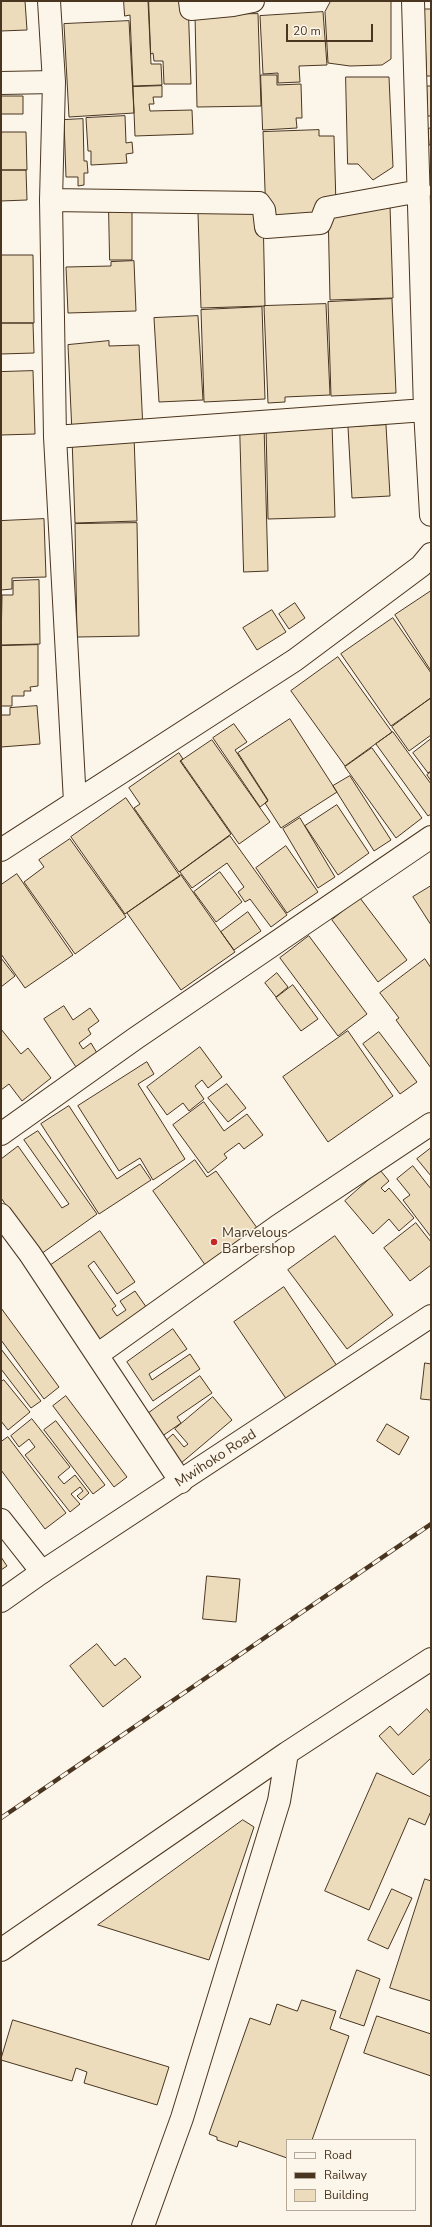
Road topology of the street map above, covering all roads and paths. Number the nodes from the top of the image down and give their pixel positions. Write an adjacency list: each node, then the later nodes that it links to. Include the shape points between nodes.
1 (49, 1): 5 (street)
2 (190, 1): 3 (street, via 191,9)
3 (253, 1)
4 (413, 1): 7 (street)
5 (54, 82): 6 (street); 8 (street)
6 (1, 83)
7 (420, 191): 8 (street, via 326,208 320,223 266,227 264,210 259,202); 9 (street)
8 (51, 200): 10 (street)
9 (425, 410): 10 (street); 11 (street)
10 (55, 437): 13 (street)
11 (431, 515)
12 (431, 554): 13 (street, via 421,566 295,660)
13 (75, 802): 15 (street)
14 (431, 837): 17 (street, via 136,1038)
15 (1, 850)
16 (431, 1124): 20 (street, via 278,1226)
17 (1, 1134)
18 (1, 1215): 20 (street)
19 (431, 1316): 21 (street, Mwihoko Road)
20 (97, 1355): 21 (street)
21 (181, 1482): 23 (street, Mwihoko Road)
22 (1, 1520): 23 (street)
23 (42, 1572): 24 (street, Mwihoko Road)
24 (1, 1601)
25 (431, 1659): 26 (street)
26 (287, 1753): 27 (street); 28 (street, via 278,1801 189,2095)
27 (1, 1950)
28 (143, 2226)

